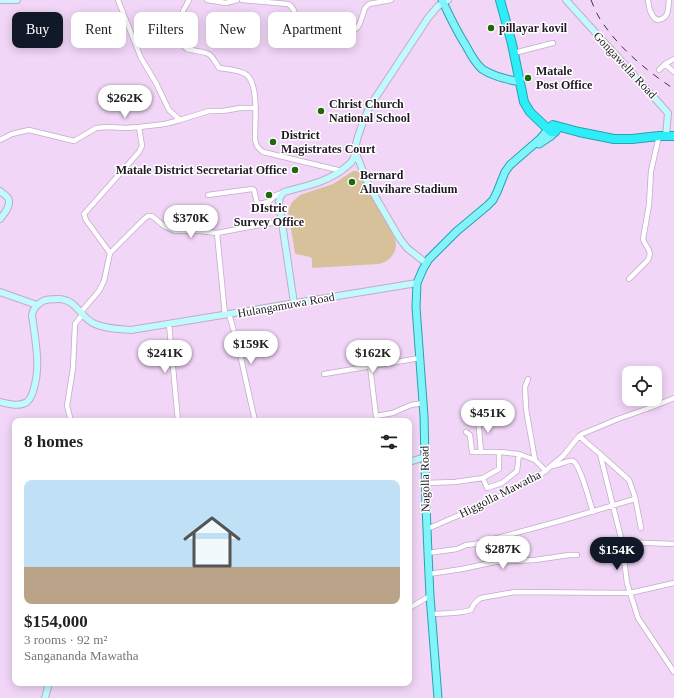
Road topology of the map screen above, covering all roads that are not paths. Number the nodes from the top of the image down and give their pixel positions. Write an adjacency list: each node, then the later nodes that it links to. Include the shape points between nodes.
1 (0, 0): 2 (street)
2 (17, 0)
3 (118, 0): 22 (street, via 141,58 169,110)
4 (189, 0): 21 (street, via 181,22 180,34 183,45 189,50 210,54 219,68 247,75 252,85)
5 (207, 0): 6 (street, via 226,3)
6 (237, 0)
7 (242, 0): 8 (street, via 288,4 294,10 298,32 304,34 321,29 341,38 358,27 369,4)
8 (391, 0)
9 (500, 0): 15 (highway)
10 (566, 0): 25 (street, Gongawella Road, via 668,113)
11 (648, 0): 12 (street, via 652,16 660,20 668,12)
12 (668, 0)
13 (444, 1): 20 (main road, via 462,40 477,64 492,74); 27 (street, via 428,18 370,106 362,121)
14 (554, 43): 15 (street)
15 (514, 53): 20 (highway)
16 (674, 59): 17 (street)
17 (666, 64): 18 (street); 19 (street)
18 (659, 70)
19 (674, 72)
20 (520, 82): 24 (highway, via 530,112)
21 (256, 108): 22 (street, via 209,111); 28 (street, via 255,144 263,152)
22 (180, 120): 23 (street)
23 (139, 127): 26 (street, via 96,128 74,141 29,130); 35 (street, via 142,146 139,152 84,214)
24 (553, 129): 25 (highway, via 558,126 614,139); 36 (main road, Nagolla Road, via 545,132 510,165 488,206 452,235)
25 (666, 136): 37 (street, via 651,171 643,239 650,254 648,260)
26 (0, 140)
27 (355, 149): 28 (street, via 352,161); 36 (street, via 369,186 400,239)
28 (342, 171): 30 (street, via 319,183)
29 (0, 190): 32 (street, via 8,197 9,202)
30 (284, 192): 31 (street, via 268,202 259,204 252,189); 33 (street, via 279,203)
31 (208, 195)
32 (0, 219)
33 (282, 221): 34 (street); 40 (street)
34 (217, 233): 35 (street, via 175,230 148,216); 43 (street)
35 (110, 253): 42 (street, via 104,281)
36 (426, 263): 38 (main road, Nagolla Road)
37 (629, 279)
38 (417, 283): 40 (street, Hulangamuwa Road); 45 (main road, Nagolla Road)
39 (0, 292): 41 (street)
40 (294, 303): 43 (street, Hulangamuwa Road)
41 (37, 305): 42 (street, Hulangamuwa Road, via 45,300 61,299 72,302); 50 (street, via 32,311 38,361 32,396 28,401 18,405)
42 (82, 313): 44 (street, Hulangamuwa Road, via 95,324 115,329 131,330); 53 (street, via 75,324 73,368 67,406)
43 (227, 315): 44 (street, Hulangamuwa Road); 55 (street, via 238,345)
44 (169, 324): 54 (street)
45 (420, 358): 46 (street); 51 (main road, Nagolla Road)
46 (370, 366): 47 (street); 51 (street, via 376,416)
47 (324, 374)
48 (528, 379): 63 (street, via 525,387 526,409)
49 (674, 398): 57 (street, Higgolla Mawatha)
50 (0, 402)
51 (423, 403): 62 (main road, Nagolla Road)
52 (478, 417): 58 (street)
53 (70, 418)
54 (178, 418)
55 (254, 418)
56 (466, 432): 58 (street, via 470,435 472,452)
57 (579, 436): 61 (street); 65 (street, Higgolla Mawatha)
58 (481, 452): 59 (street)
59 (499, 452): 60 (street); 67 (street, via 499,469)
60 (519, 454): 63 (street); 67 (street, via 517,471 502,484 487,488)
61 (600, 454): 69 (street, via 629,480); 70 (street)
62 (425, 457): 64 (street); 68 (main road, Nagolla Road)
63 (535, 460): 66 (street)
64 (412, 461)
65 (552, 466): 66 (street, Higgolla Mawatha); 71 (street, via 572,461 576,464)
66 (546, 470): 73 (street, Higgolla Mawatha, via 540,476 485,504)
67 (483, 478): 68 (street)
68 (425, 484): 73 (main road, Nagolla Road)
69 (636, 499): 70 (street); 72 (street)
70 (613, 506): 71 (street); 74 (street)
71 (593, 512): 76 (street, via 457,549)
72 (641, 528)
73 (427, 529): 76 (main road, Nagolla Road)
74 (622, 542): 75 (street); 80 (street)
75 (674, 544)
76 (428, 553): 78 (main road, Nagolla Road)
77 (577, 555): 78 (street, via 495,562)
78 (429, 574): 81 (main road, Nagolla Road)
79 (674, 583): 80 (street)
80 (630, 594): 83 (street, via 515,592 481,598 473,604 471,610); 84 (street, via 638,618)
81 (430, 596): 82 (street); 83 (main road, Nagolla Road)
82 (412, 606)
83 (432, 614): 87 (main road, Nagolla Road)
84 (674, 672)
85 (48, 686): 86 (street)
86 (44, 698)
87 (438, 698)

